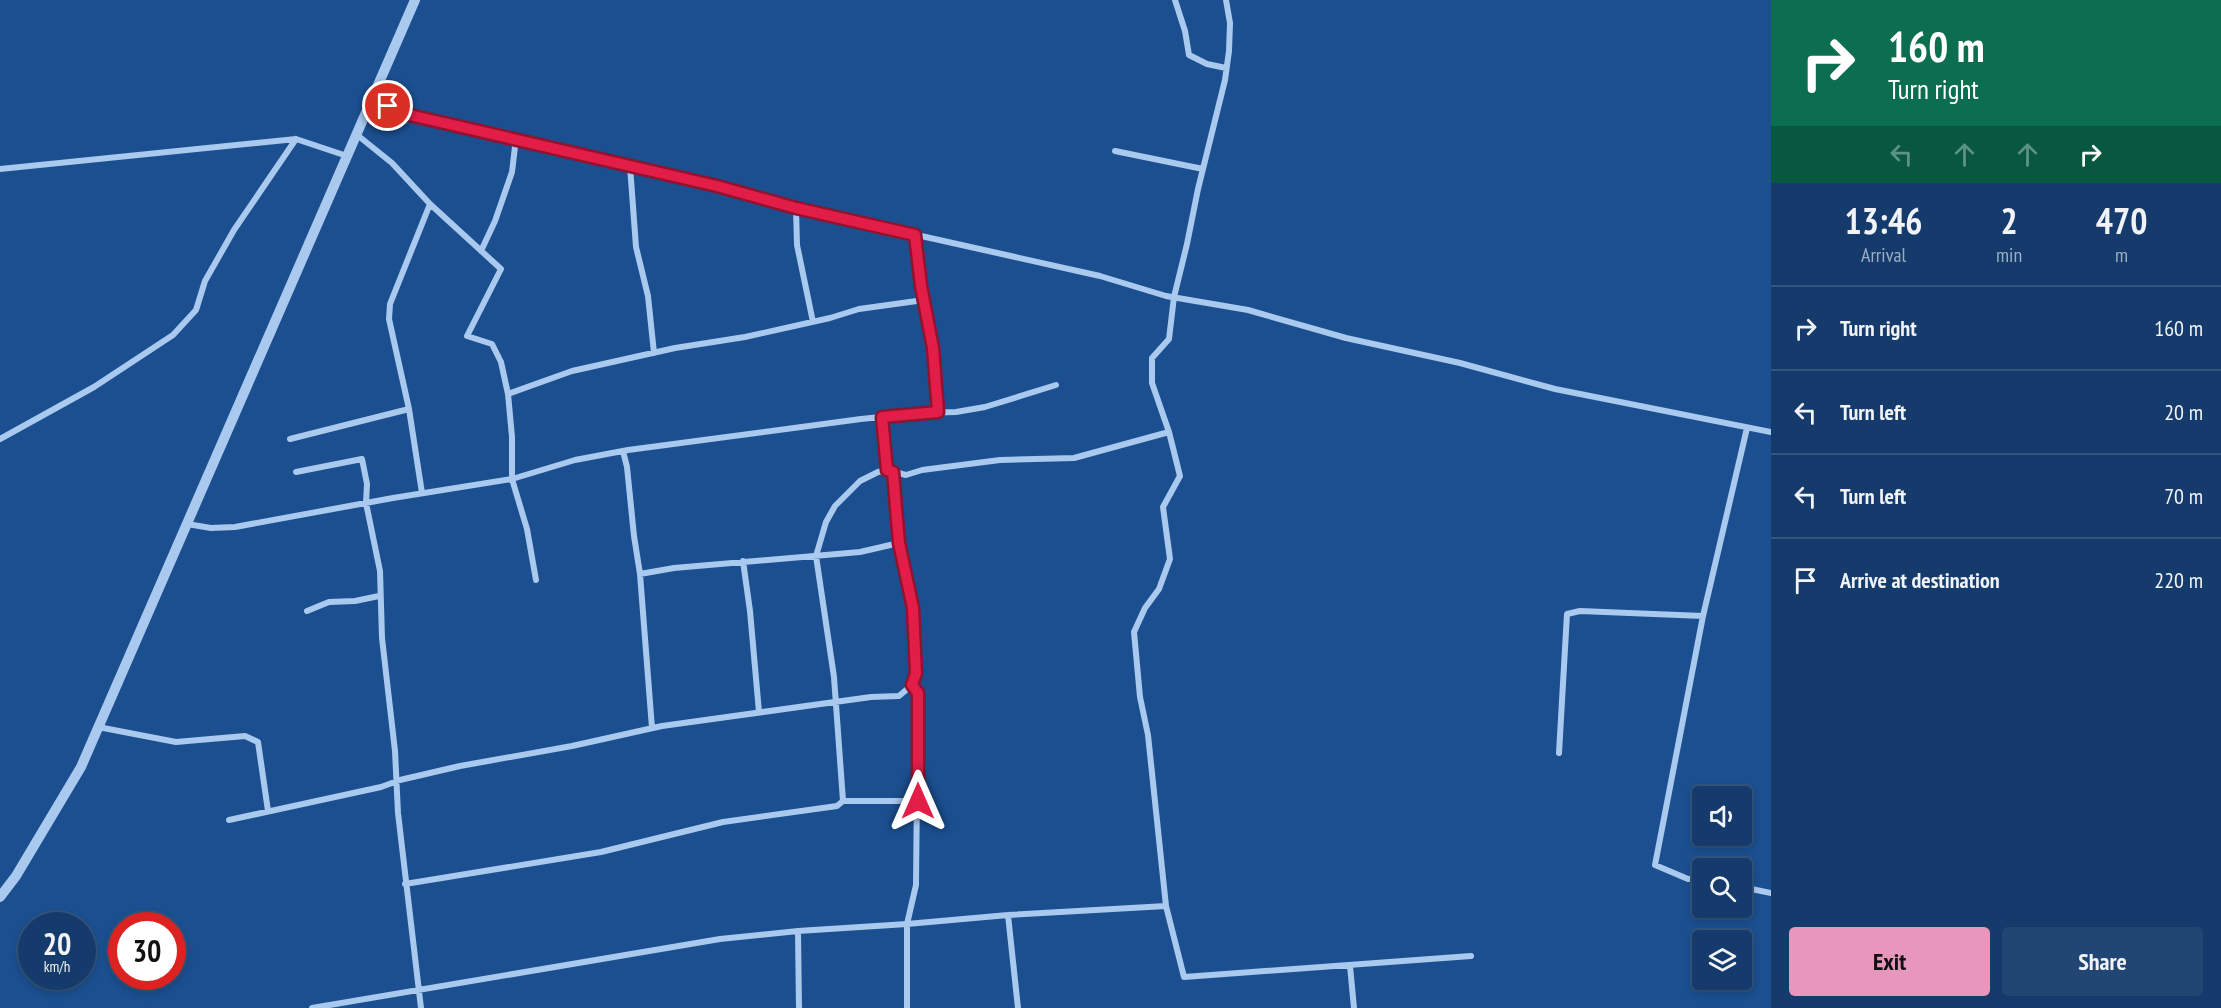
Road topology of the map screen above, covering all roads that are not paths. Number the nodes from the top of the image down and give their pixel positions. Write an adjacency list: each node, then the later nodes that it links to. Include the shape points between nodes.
1 (416, 0): 5 (street)
2 (1175, 0): 4 (street, via 1189,55)
3 (1226, 0): 4 (street, via 1230,23)
4 (1226, 68): 13 (street)
5 (372, 98): 6 (street); 8 (street, via 405,114)
6 (357, 134): 10 (street); 14 (street, via 392,163)
7 (296, 138): 10 (street); 12 (street); 30 (street, via 234,230 205,281 196,310 172,335 94,387)
8 (516, 138): 11 (street); 17 (street, via 512,172)
9 (1115, 151): 13 (street)
10 (347, 156): 38 (street)
11 (630, 165): 15 (street); 21 (street, via 636,247 648,296)
12 (0, 169)
13 (1203, 169): 18 (street)
14 (430, 204): 17 (street); 24 (street, via 390,304 389,319)
15 (796, 208): 16 (street); 20 (street, via 797,245)
16 (915, 235): 18 (street, via 1100,276); 19 (street)
17 (481, 251): 23 (street, via 501,269 467,336 492,345 501,362)
18 (1174, 297): 27 (street, via 1248,310 1555,389); 28 (street, via 1169,339 1152,358 1152,382)
19 (924, 300): 20 (street, via 859,309); 25 (street)
20 (813, 322): 21 (street)
21 (654, 353): 23 (street, via 572,372)
22 (1056, 385): 25 (street, via 985,407)
23 (508, 394): 35 (street)
24 (409, 409): 31 (street); 36 (street)
25 (938, 412): 26 (street)
26 (882, 417): 32 (street); 33 (street)
27 (1748, 428): 29 (street); 46 (street)
28 (1169, 432): 33 (street, via 1074,458 1000,460 906,475); 63 (street, via 1180,476 1163,507 1170,559 1159,589 1134,632)
29 (1771, 432)
30 (0, 439)
31 (290, 439)
32 (623, 451): 35 (street, via 575,460); 42 (street)
33 (890, 471): 39 (street); 40 (street, via 860,481 835,506)
34 (296, 472): 37 (street, via 362,459)
35 (512, 479): 36 (street); 43 (street, via 527,529)
36 (422, 493): 37 (street)
37 (366, 503): 38 (street, via 235,527); 44 (street, via 380,571)
38 (187, 524): 50 (street)
39 (899, 543): 40 (street); 47 (street, via 913,608 916,673)
40 (816, 556): 41 (street); 48 (street)
41 (743, 561): 42 (street); 49 (street)
42 (640, 574): 51 (street)
43 (536, 580)
44 (379, 596): 45 (street, via 329,602); 53 (street)
45 (307, 611)
46 (1703, 616): 52 (street, via 1580,611 1567,614); 58 (street, via 1655,865)
47 (912, 685): 48 (street, via 899,696); 55 (street, via 918,693)
48 (835, 702): 49 (street); 54 (street)
49 (759, 712): 51 (street)
50 (98, 728): 56 (street, via 176,742 245,736 258,742); 62 (street, via 81,767)
51 (652, 728): 53 (street, via 470,764)
52 (1559, 753)
53 (396, 783): 56 (street); 59 (street)
54 (843, 801): 55 (street); 59 (street, via 837,806 723,822 601,852)
55 (918, 801): 65 (street, via 916,885)
56 (268, 811): 57 (street)
57 (229, 820)
58 (1692, 879)
59 (405, 884): 69 (street)
60 (1752, 889): 61 (street)
61 (1771, 893)
62 (0, 897)
63 (1166, 906): 64 (street); 68 (street, via 1184,977)
64 (1008, 915): 65 (street); 74 (street)
65 (907, 924): 66 (street); 73 (street)
66 (798, 931): 69 (street, via 720,939); 72 (street)
67 (1471, 956): 68 (street)
68 (1350, 966): 75 (street)
69 (418, 990): 70 (street); 71 (street)
70 (312, 1008)
71 (421, 1008)
72 (799, 1008)
73 (907, 1008)
74 (1018, 1008)
75 (1354, 1008)

